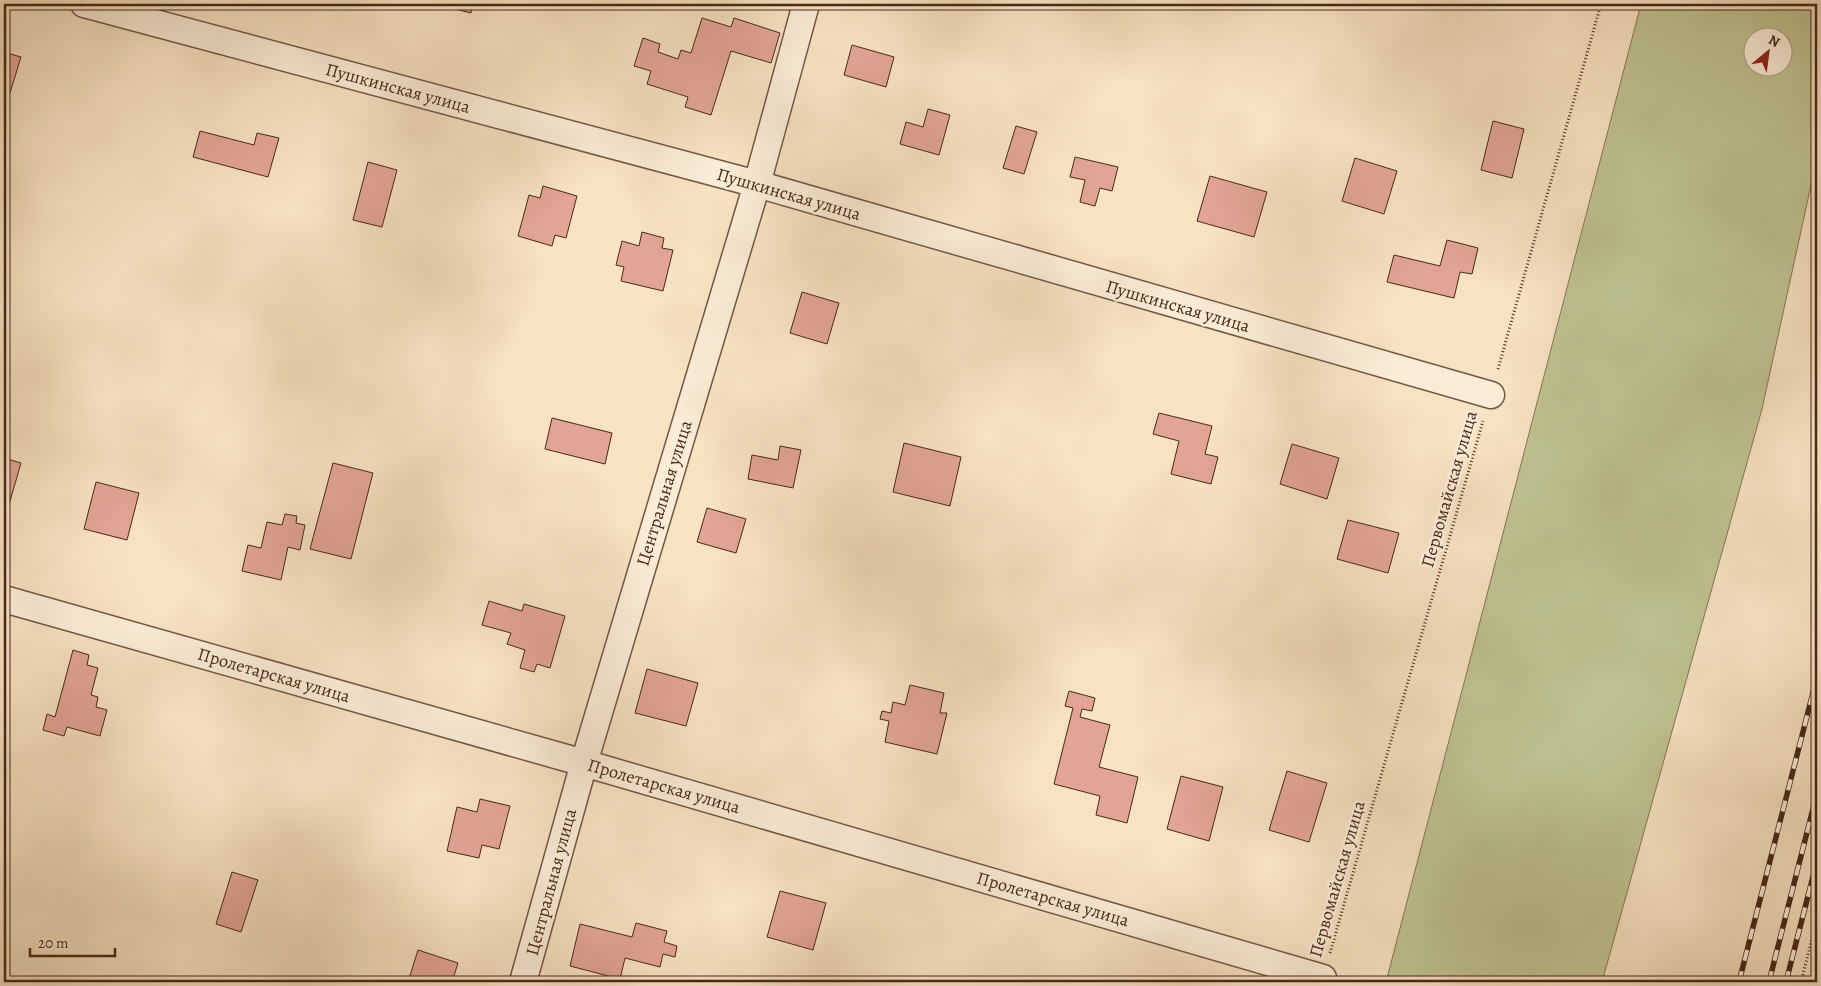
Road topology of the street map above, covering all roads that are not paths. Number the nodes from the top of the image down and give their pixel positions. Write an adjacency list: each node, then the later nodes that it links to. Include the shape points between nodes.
1 (84, 4): 3 (street, Пушкинская улица)
2 (806, 4): 3 (street, Центральная улица)
3 (757, 184): 4 (street, Пушкинская улица); 6 (street, Центральная улица)
4 (1491, 395)
5 (4, 598): 6 (street, Пролетарская улица)
6 (584, 762): 7 (street, Пролетарская улица); 8 (street, Центральная улица)
7 (1323, 978)
8 (523, 982)

